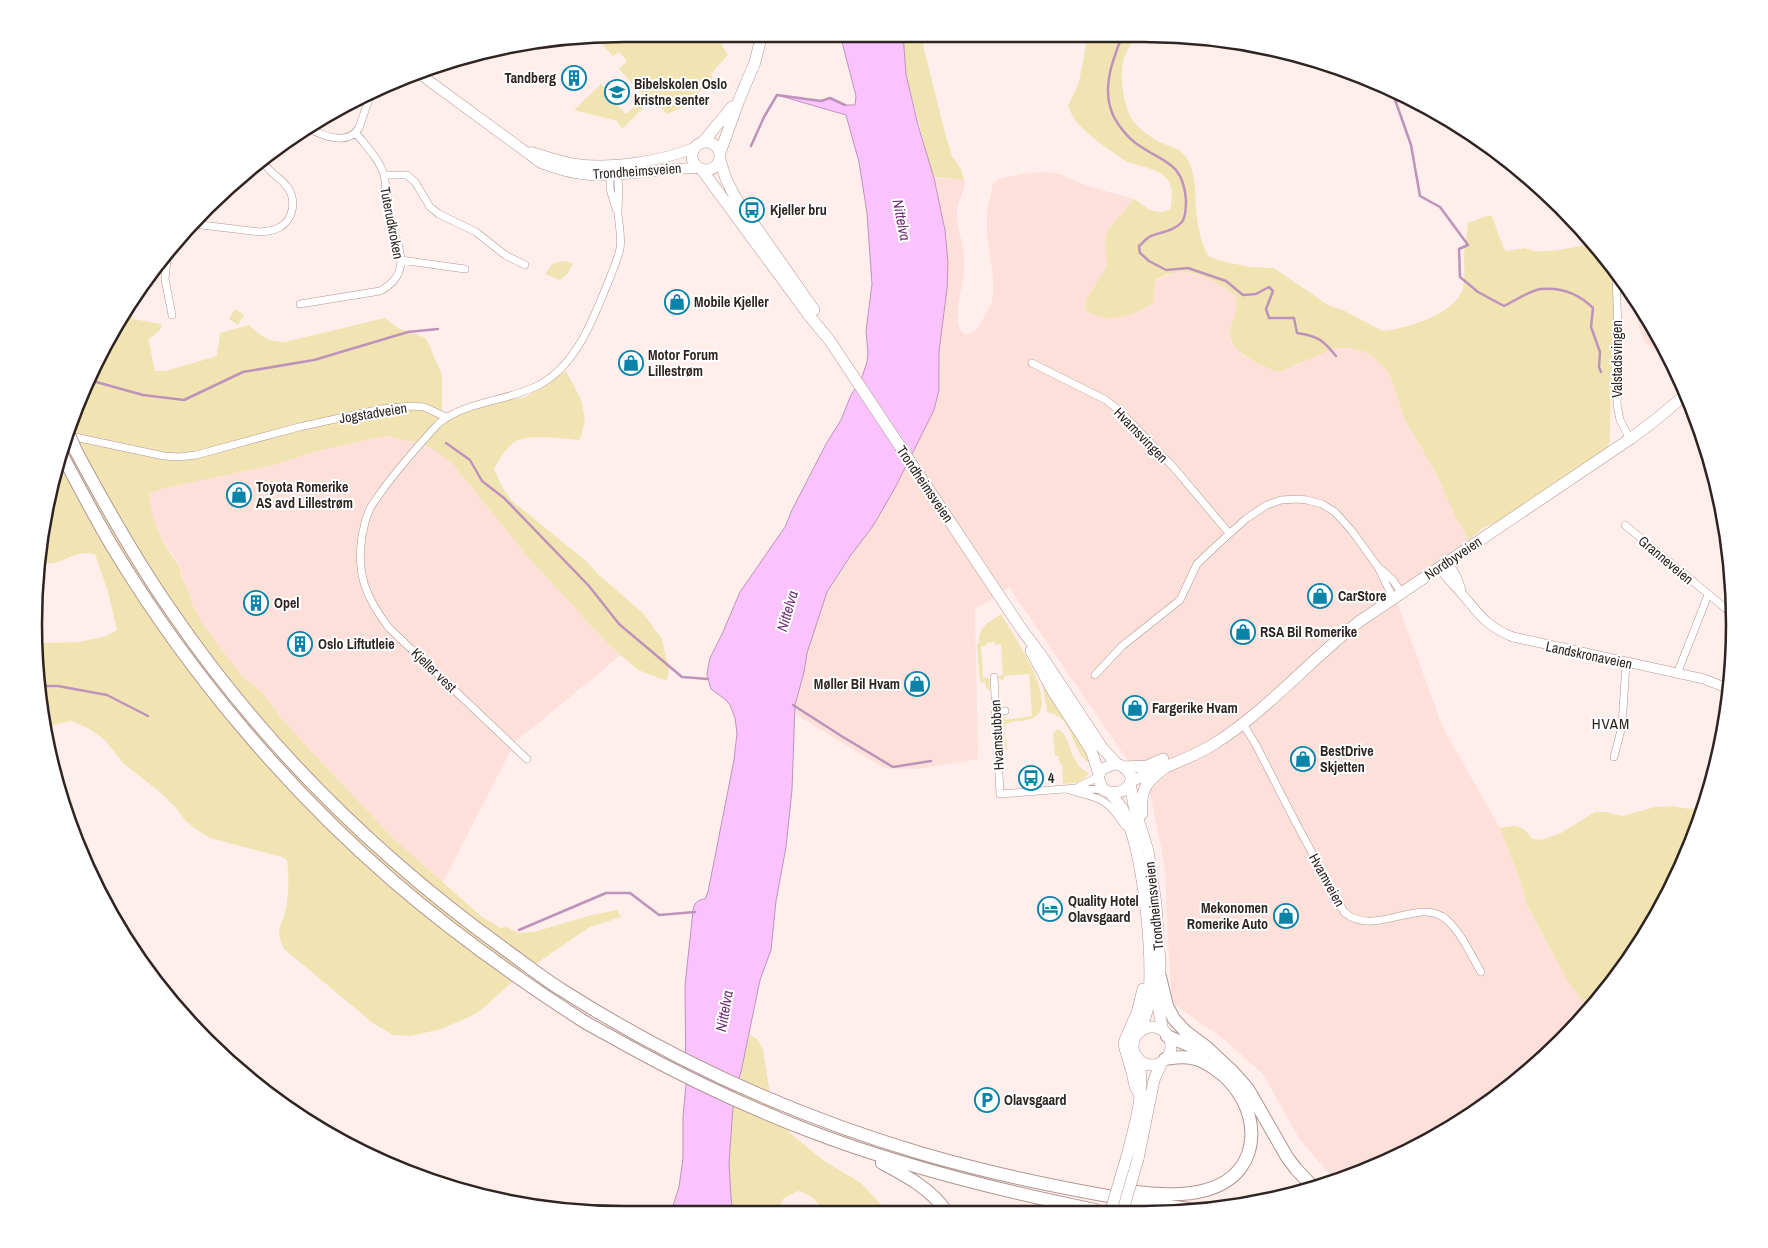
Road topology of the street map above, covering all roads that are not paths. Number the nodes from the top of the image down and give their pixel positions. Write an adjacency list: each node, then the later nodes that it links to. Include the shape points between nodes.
1 (760, 42): 3 (main road)
2 (763, 42): 3 (main road)
3 (759, 50): 5 (main road)
4 (425, 78): 10 (main road, Trondheimsveien)
5 (739, 100): 9 (main road); 11 (main road)
6 (368, 102): 8 (street)
7 (315, 132): 8 (street, via 329,137)
8 (356, 133): 15 (street, Tuterudkroken)
9 (699, 145): 11 (main road, via 712,143); 12 (main road, Trondheimsveien, via 668,156); 14 (main road, via 692,158)
10 (523, 149): 12 (main road, Trondheimsveien, via 576,164); 16 (main road, Trondheimsveien, via 541,163 560,169)
11 (720, 156): 14 (main road, via 711,170); 25 (main road, Trondheimsveien, via 735,197 814,309)
12 (614, 164): 16 (street)
13 (267, 166): 17 (street, via 289,189 292,198 291,213 283,226 261,232)
14 (700, 169): 16 (main road, Trondheimsveien); 25 (main road, Trondheimsveien)
15 (384, 175): 18 (street, Tuterudkroken, via 388,213); 19 (street, via 407,175 430,207 439,214 476,232 505,255)
16 (614, 175): 28 (street, via 610,188 618,214 617,258 581,342 558,371 538,385)
17 (202, 225)
18 (401, 260): 21 (street); 23 (street, Tuterudkroken, via 398,275 380,291)
19 (525, 265)
20 (166, 266): 24 (street, via 165,279)
21 (464, 269)
22 (1616, 286): 30 (street, Valstadsvingen, via 1617,404 1620,420)
23 (300, 304)
24 (172, 315)
25 (830, 341): 39 (main road, Trondheimsveien)
26 (1032, 363): 34 (street, Hvamsvingen, via 1106,400 1122,413)
27 (1680, 399): 30 (main road, Nordbyveien)
28 (446, 417): 29 (street, Jogstadveien, via 424,407 381,408 179,457); 52 (street, Kjeller vest, via 405,461 369,510 361,544 361,576 377,612 389,628)
29 (73, 436)
30 (1630, 439): 35 (main road, Nordbyveien)
31 (72, 441): 73 (highway, bridge, via 128,544 170,610 266,733 339,810 400,866 489,938 560,989 623,1026 728,1080 863,1135)
32 (65, 462): 70 (highway, via 117,556 160,621 205,680 256,744 319,811 391,879 437,917 582,1020 694,1080)
33 (1625, 525): 37 (street, Granneveien)
34 (1229, 534): 36 (street, via 1247,518 1281,500 1298,498 1322,504 1335,512 1378,567 1392,579); 42 (street, via 1197,564 1180,600 1122,646)
35 (1443, 564): 36 (main road, Nordbyveien); 40 (street, Landskronaveien, via 1457,578 1463,595 1484,621 1497,630 1513,637)
36 (1397, 595): 49 (main road, Nordbyveien, via 1334,642)
37 (1708, 595): 38 (street, Granneveien); 41 (street)
38 (1725, 608)
39 (1020, 627): 53 (main road, Trondheimsveien, via 1103,749); 55 (main road, Trondheimsveien, via 1049,684 1091,750)
40 (1626, 663): 41 (street, Landskronaveien); 51 (street, via 1622,726)
41 (1677, 674): 46 (street, Landskronaveien)
42 (1095, 675)
43 (994, 677): 45 (street, Hvamstubben)
44 (1004, 686): 45 (street)
45 (995, 687): 48 (street, Hvamstubben)
46 (1722, 687)
47 (1006, 710): 48 (street)
48 (995, 712): 58 (street, Hvamstubben, via 1000,794)
49 (1242, 724): 50 (main road, Nordbyveien); 62 (street, Hvamveien, via 1344,912 1363,921 1408,914 1437,914 1447,920 1461,937)
50 (1230, 732): 53 (main road, Nordbyveien, via 1147,766); 54 (main road, Nordbyveien, via 1213,745)
51 (1614, 757)
52 (527, 759)
53 (1120, 765): 55 (main road, via 1105,767); 56 (main road, via 1130,775)
54 (1167, 766): 56 (main road, Nordbyveien); 60 (main road, via 1142,791)
55 (1098, 775): 57 (street); 59 (main road, via 1098,782)
56 (1130, 782): 59 (main road, via 1122,791); 60 (main road, Trondheimsveien)
57 (1078, 788): 58 (street); 59 (street)
58 (1067, 789): 60 (street, via 1104,802)
59 (1106, 791): 60 (main road, Trondheimsveien, via 1122,808)
60 (1138, 836): 61 (main road, Trondheimsveien); 63 (main road, Trondheimsveien, via 1151,866)
61 (1149, 965): 64 (main road, Trondheimsveien, via 1148,1008); 69 (main road, via 1141,1003 1124,1040)
62 (1482, 972)
63 (1160, 977): 65 (main road, Trondheimsveien, via 1158,1006); 68 (highway, via 1165,1001 1174,1019)
64 (1140, 1031): 65 (main road, via 1154,1027); 66 (main road, via 1133,1044)
65 (1165, 1034): 67 (main road, via 1170,1048); 68 (highway)
66 (1138, 1058): 67 (main road, via 1149,1064); 69 (main road)
67 (1163, 1061): 71 (main road, via 1154,1080); 73 (highway, via 1185,1057 1205,1062 1239,1092 1249,1113 1252,1138 1246,1158 1237,1172 1214,1188 1186,1194)
68 (1224, 1064): 72 (highway, via 1248,1089 1287,1157)
69 (1140, 1095): 71 (main road)
70 (844, 1144): 75 (highway, via 899,1172 928,1192); 76 (highway, via 962,1180)
71 (1133, 1158): 77 (main road, bridge); 78 (main road, bridge)
72 (1308, 1182)
73 (1039, 1183): 74 (highway)
74 (1161, 1205)
75 (941, 1206)
76 (1077, 1206)
77 (1113, 1206)
78 (1124, 1206)

